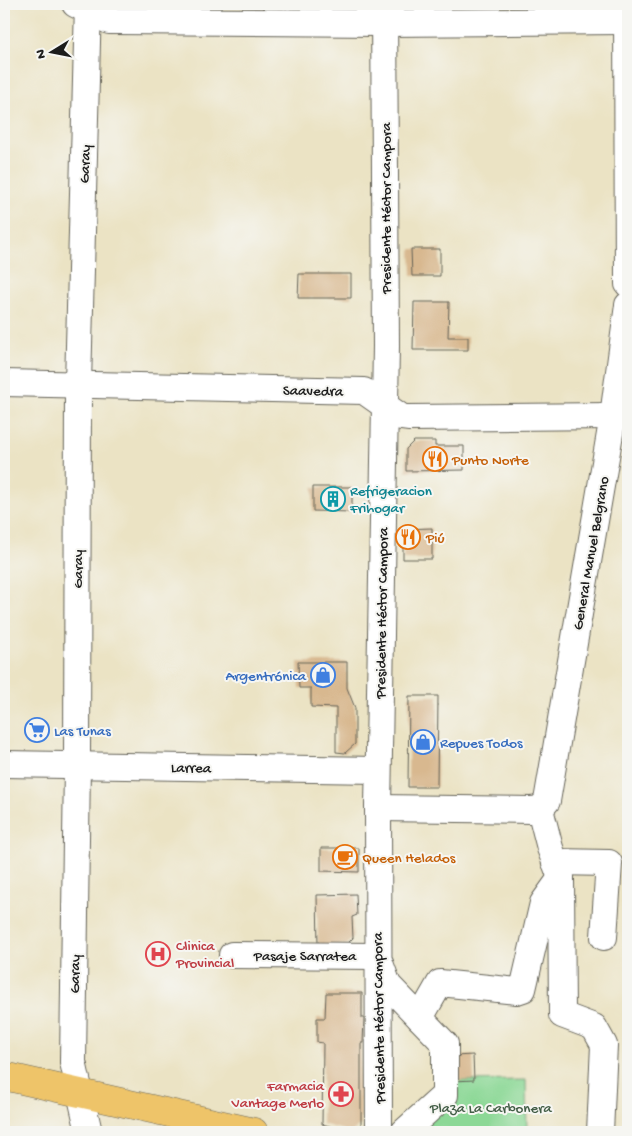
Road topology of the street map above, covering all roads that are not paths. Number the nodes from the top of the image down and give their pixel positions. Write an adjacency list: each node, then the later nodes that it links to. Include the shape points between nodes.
1 (84, 6): 3 (street, via 109,21); 7 (street, Garay)
2 (627, 12): 3 (street); 4 (street)
3 (384, 14): 8 (street, Presidente Héctor Campora)
4 (628, 284)
5 (628, 305): 9 (street, General Manuel Belgrano)
6 (4, 383): 7 (street, Saavedra)
7 (78, 384): 8 (street, Saavedra, via 364,391); 11 (street, Garay)
8 (385, 406): 9 (street, Saavedra, via 408,418); 12 (street, Presidente Héctor Campora)
9 (613, 416): 13 (street, General Manuel Belgrano)
10 (4, 764): 11 (street, Larrea)
11 (77, 765): 12 (street, Larrea); 21 (street, Garay, via 73,1062)
12 (378, 770): 14 (street, Presidente Héctor Campora)
13 (543, 805): 14 (street, via 531,810); 15 (street)
14 (378, 808): 18 (street, Presidente Héctor Campora)
15 (558, 870): 16 (street, via 609,863); 19 (street, via 543,903 523,989 440,983); 26 (street, via 562,1015 594,1026 604,1045)
16 (604, 937)
17 (232, 955): 18 (street, Pasaje Sarratea)
18 (377, 956): 19 (street, via 388,986); 24 (street, Presidente Héctor Campora)
19 (420, 1018): 25 (street, via 445,1044 445,1095)
20 (4, 1076): 21 (main road)
21 (80, 1094): 22 (street, Garay); 23 (main road)
22 (89, 1132)
23 (254, 1132)
24 (379, 1132)
25 (404, 1132)
26 (600, 1132)

